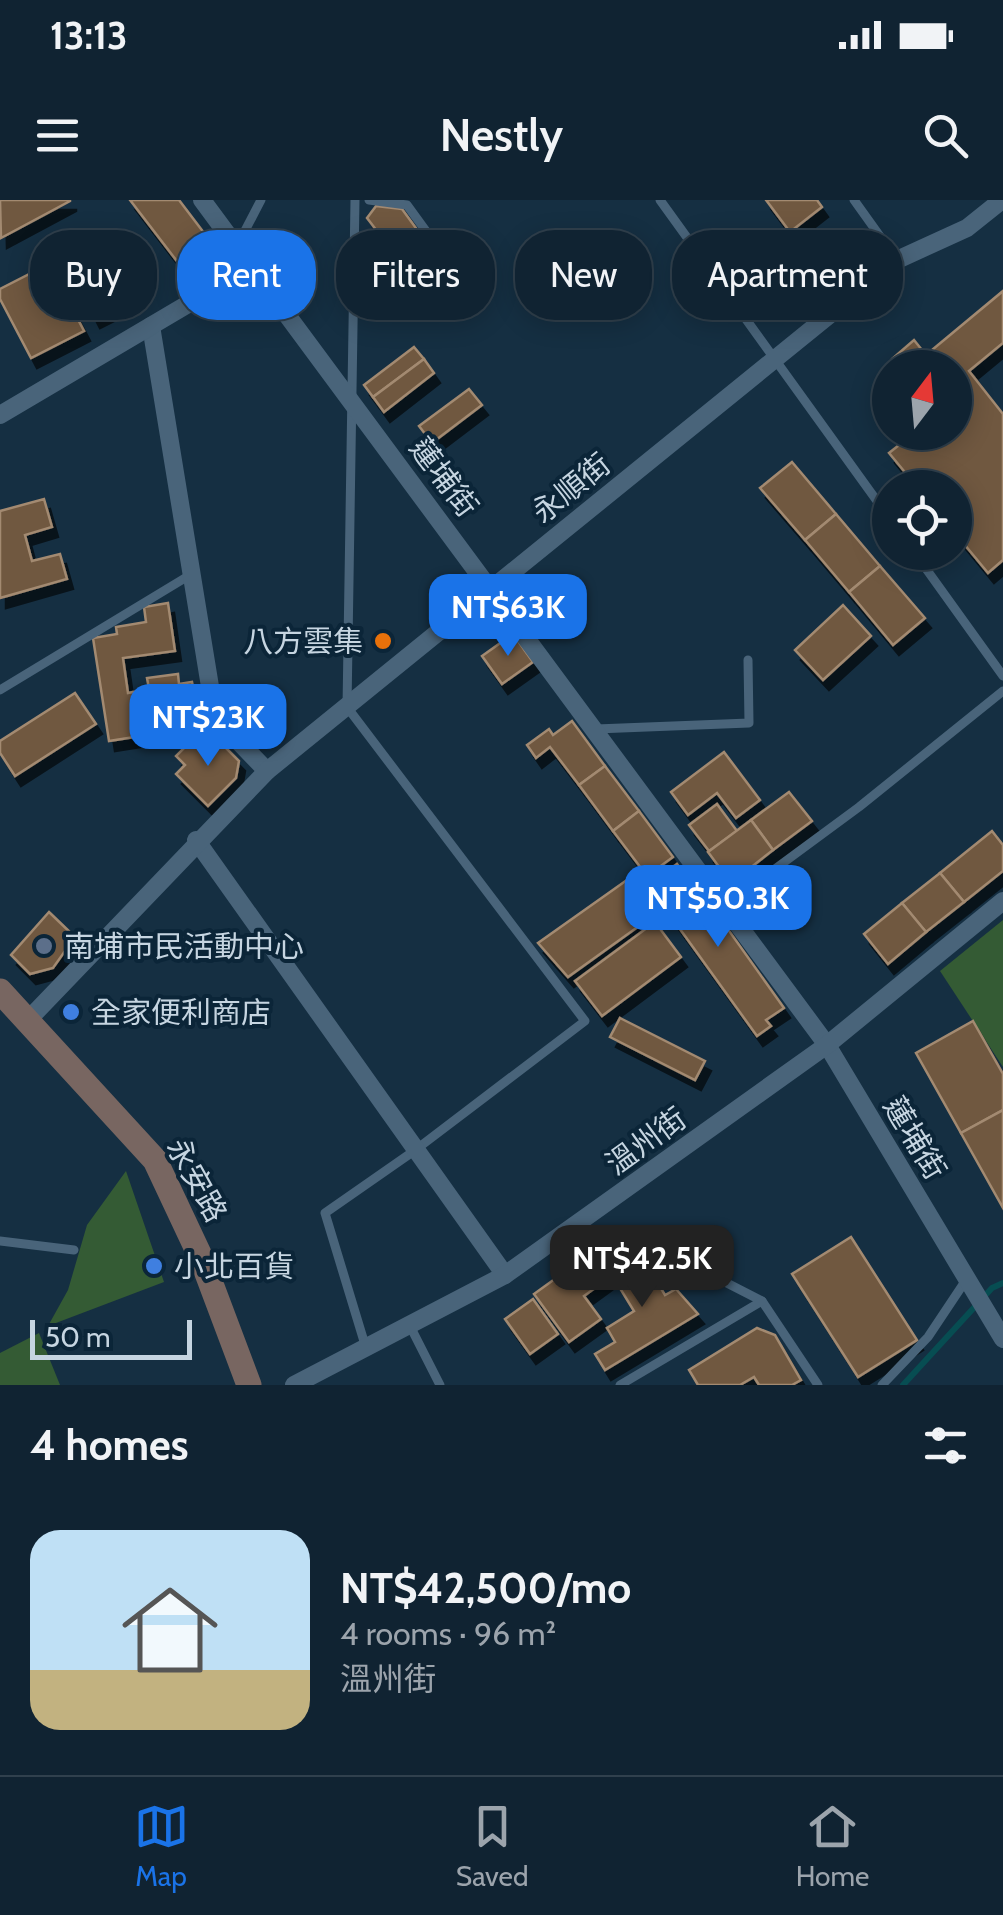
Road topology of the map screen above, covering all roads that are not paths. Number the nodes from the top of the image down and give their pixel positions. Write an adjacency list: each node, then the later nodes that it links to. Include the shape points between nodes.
1 (202, 200): 8 (street, 蓮埔街)
2 (262, 200): 9 (lane)
3 (355, 200): 18 (lane)
4 (369, 200): 10 (lane, via 408,205)
5 (660, 200): 17 (lane)
6 (854, 200): 11 (lane)
7 (1002, 200): 12 (street, 永順街, via 967,228)
8 (223, 230)
9 (246, 230)
10 (426, 230)
11 (875, 230)
12 (903, 257)
13 (177, 311): 16 (street)
14 (290, 320): 18 (street, 蓮埔街)
15 (824, 320): 17 (street, 永順街)
16 (151, 326): 19 (street); 22 (street)
17 (776, 360): 20 (lane); 23 (street, 永順街)
18 (353, 401): 23 (street, 蓮埔街); 28 (lane)
19 (0, 415)
20 (872, 494)
21 (927, 570): 25 (lane)
22 (190, 576): 26 (lane); 30 (street, via 215,717)
23 (491, 587): 28 (street, 永順街); 29 (street, 蓮埔街)
24 (748, 660): 29 (lane, via 749,722)
25 (1003, 676)
26 (0, 690)
27 (1003, 691): 33 (lane)
28 (348, 706): 30 (street, 永順街); 37 (lane, via 584,1020)
29 (596, 730): 33 (street, 蓮埔街)
30 (268, 771): 31 (street, 永順街)
31 (196, 840): 35 (street, 永順街); 37 (street)
32 (1003, 900): 36 (street, 溫州街)
33 (726, 905): 36 (street, 蓮埔街)
34 (0, 991): 35 (main road, 永安路)
35 (28, 1020): 47 (main road, 永安路, via 154,1160)
36 (827, 1045): 41 (street, 溫州街); 42 (street, 蓮埔街)
37 (414, 1151): 41 (street); 46 (lane, via 325,1213)
38 (0, 1241): 39 (lane)
39 (74, 1250)
40 (682, 1260): 43 (lane)
41 (505, 1275): 44 (street, 溫州街)
42 (971, 1285): 45 (street, 蓮埔街); 52 (lane)
43 (762, 1301): 50 (lane); 51 (lane)
44 (410, 1326): 46 (street, 溫州街); 49 (lane)
45 (1003, 1338)
46 (366, 1348): 48 (street, 溫州街)
47 (250, 1385)
48 (294, 1385)
49 (440, 1385)
50 (620, 1385)
51 (818, 1385)
52 (882, 1385)

